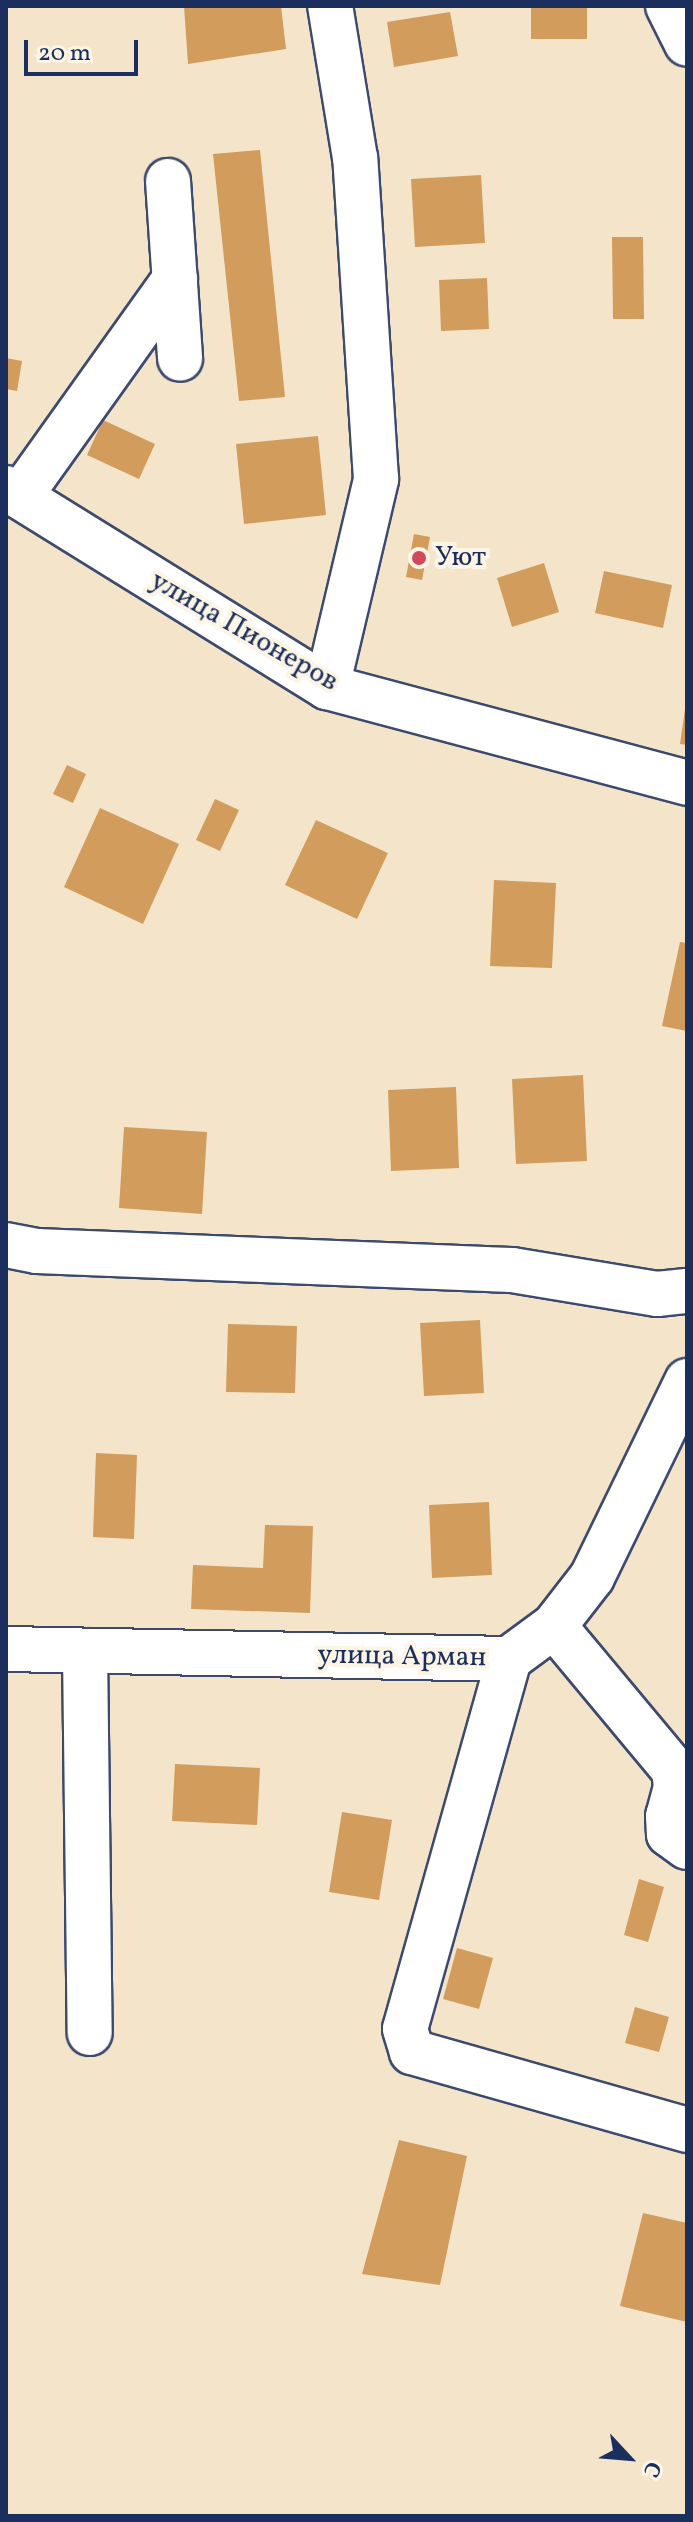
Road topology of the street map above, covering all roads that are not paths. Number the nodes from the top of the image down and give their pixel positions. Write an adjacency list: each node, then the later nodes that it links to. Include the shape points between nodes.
1 (330, 6): 8 (street, via 355,158 376,479)
2 (668, 6): 3 (street)
3 (687, 44)
4 (168, 181): 5 (street)
5 (175, 279): 6 (street); 7 (street)
6 (180, 359)
7 (13, 492): 8 (street, улица Пионеров)
8 (327, 687): 9 (street, улица Пионеров)
9 (687, 783)
10 (6, 1245): 11 (street, via 37,1251 512,1270 657,1294)
11 (687, 1291)
12 (687, 1381): 13 (street, улица Арман, via 592,1577)
13 (554, 1626): 16 (street, улица Арман); 17 (street, via 674,1770 669,1834)
14 (6, 1649): 15 (street, улица Арман)
15 (85, 1651): 16 (street, улица Арман); 18 (street)
16 (509, 1659): 19 (street, via 405,2029 412,2052)
17 (687, 1847)
18 (90, 2033)
19 (687, 2130)

